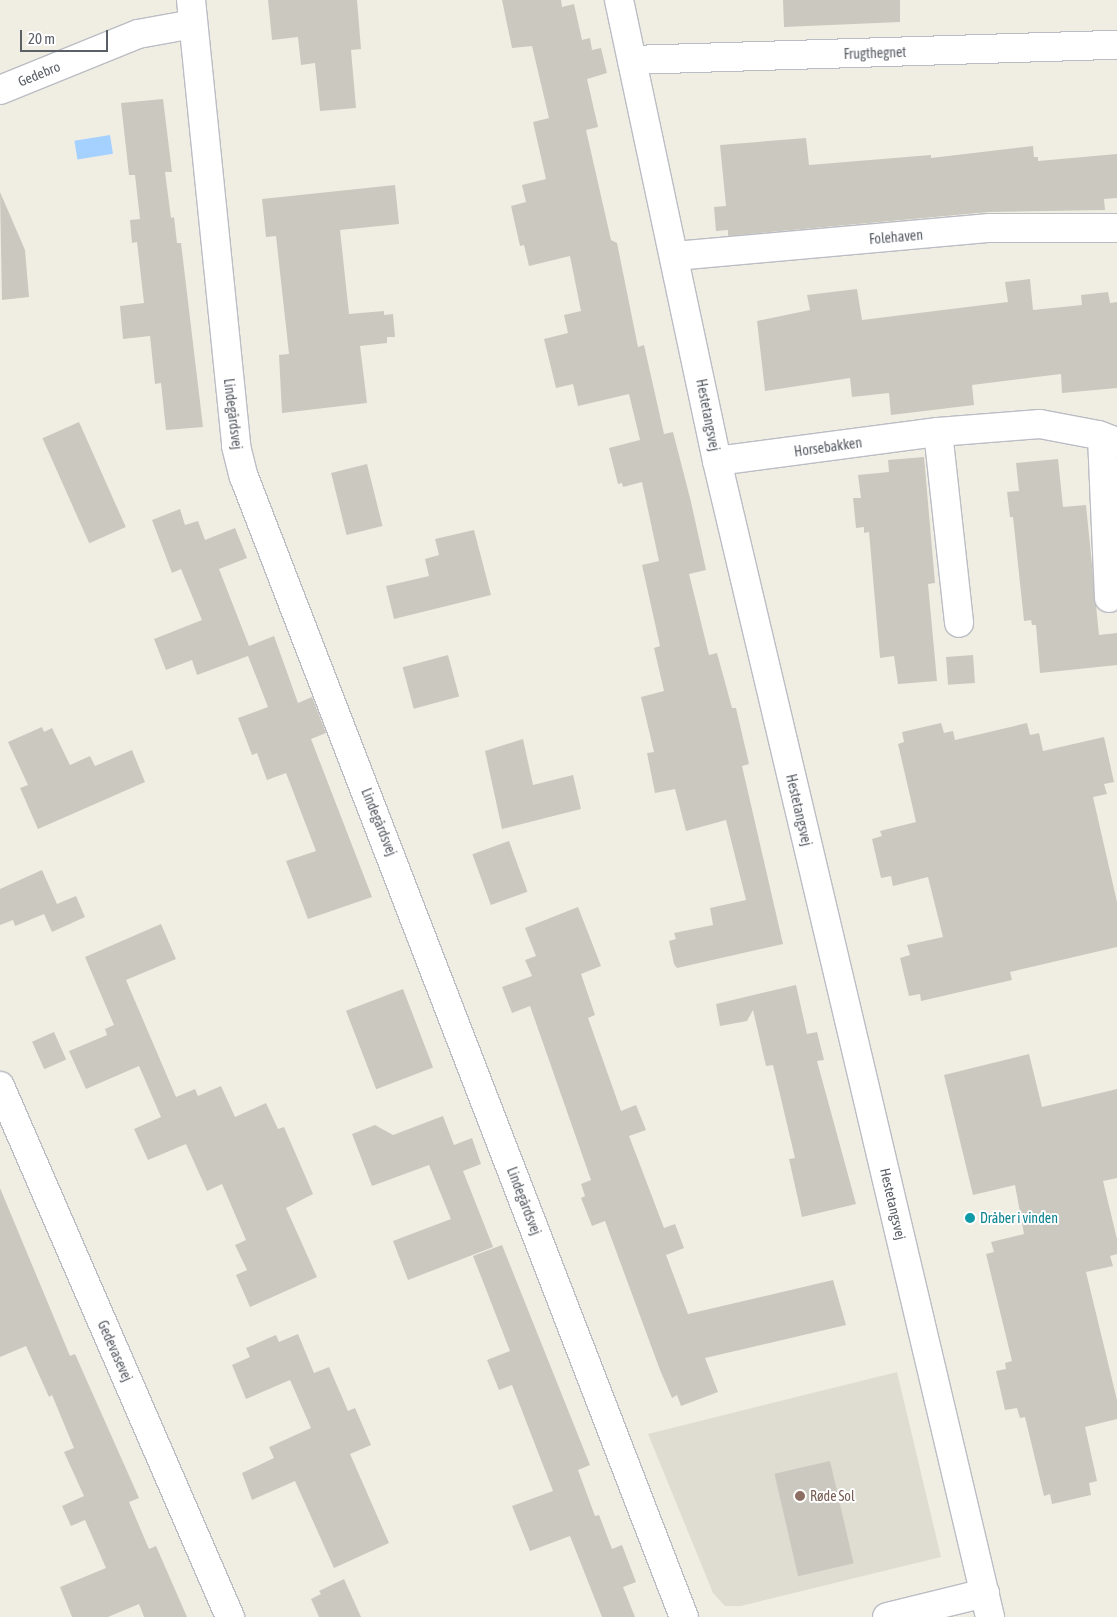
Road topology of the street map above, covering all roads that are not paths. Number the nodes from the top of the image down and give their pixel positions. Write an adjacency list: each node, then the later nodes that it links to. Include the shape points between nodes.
1 (619, 0): 4 (street, Hestetangsvej)
2 (192, 12): 5 (street, Gedebro); 16 (street, Lindegårdsvej, via 236,446 244,476)
3 (1117, 45): 4 (street, Frugthegnet)
4 (632, 60): 7 (street, Hestetangsvej)
5 (0, 90)
6 (1117, 228): 7 (street, Folehaven, via 990,228)
7 (675, 256): 10 (street, Hestetangsvej)
8 (938, 432): 9 (street, Horsebakken, via 1040,424); 10 (street, Horsebakken); 12 (street)
9 (1110, 439): 11 (street, Horsebakken)
10 (717, 461): 14 (street, Hestetangsvej)
11 (1109, 598)
12 (959, 623)
13 (0, 1086): 15 (street, Gedevasevej)
14 (988, 1605): 17 (street)
15 (230, 1617)
16 (684, 1617)
17 (887, 1617)

